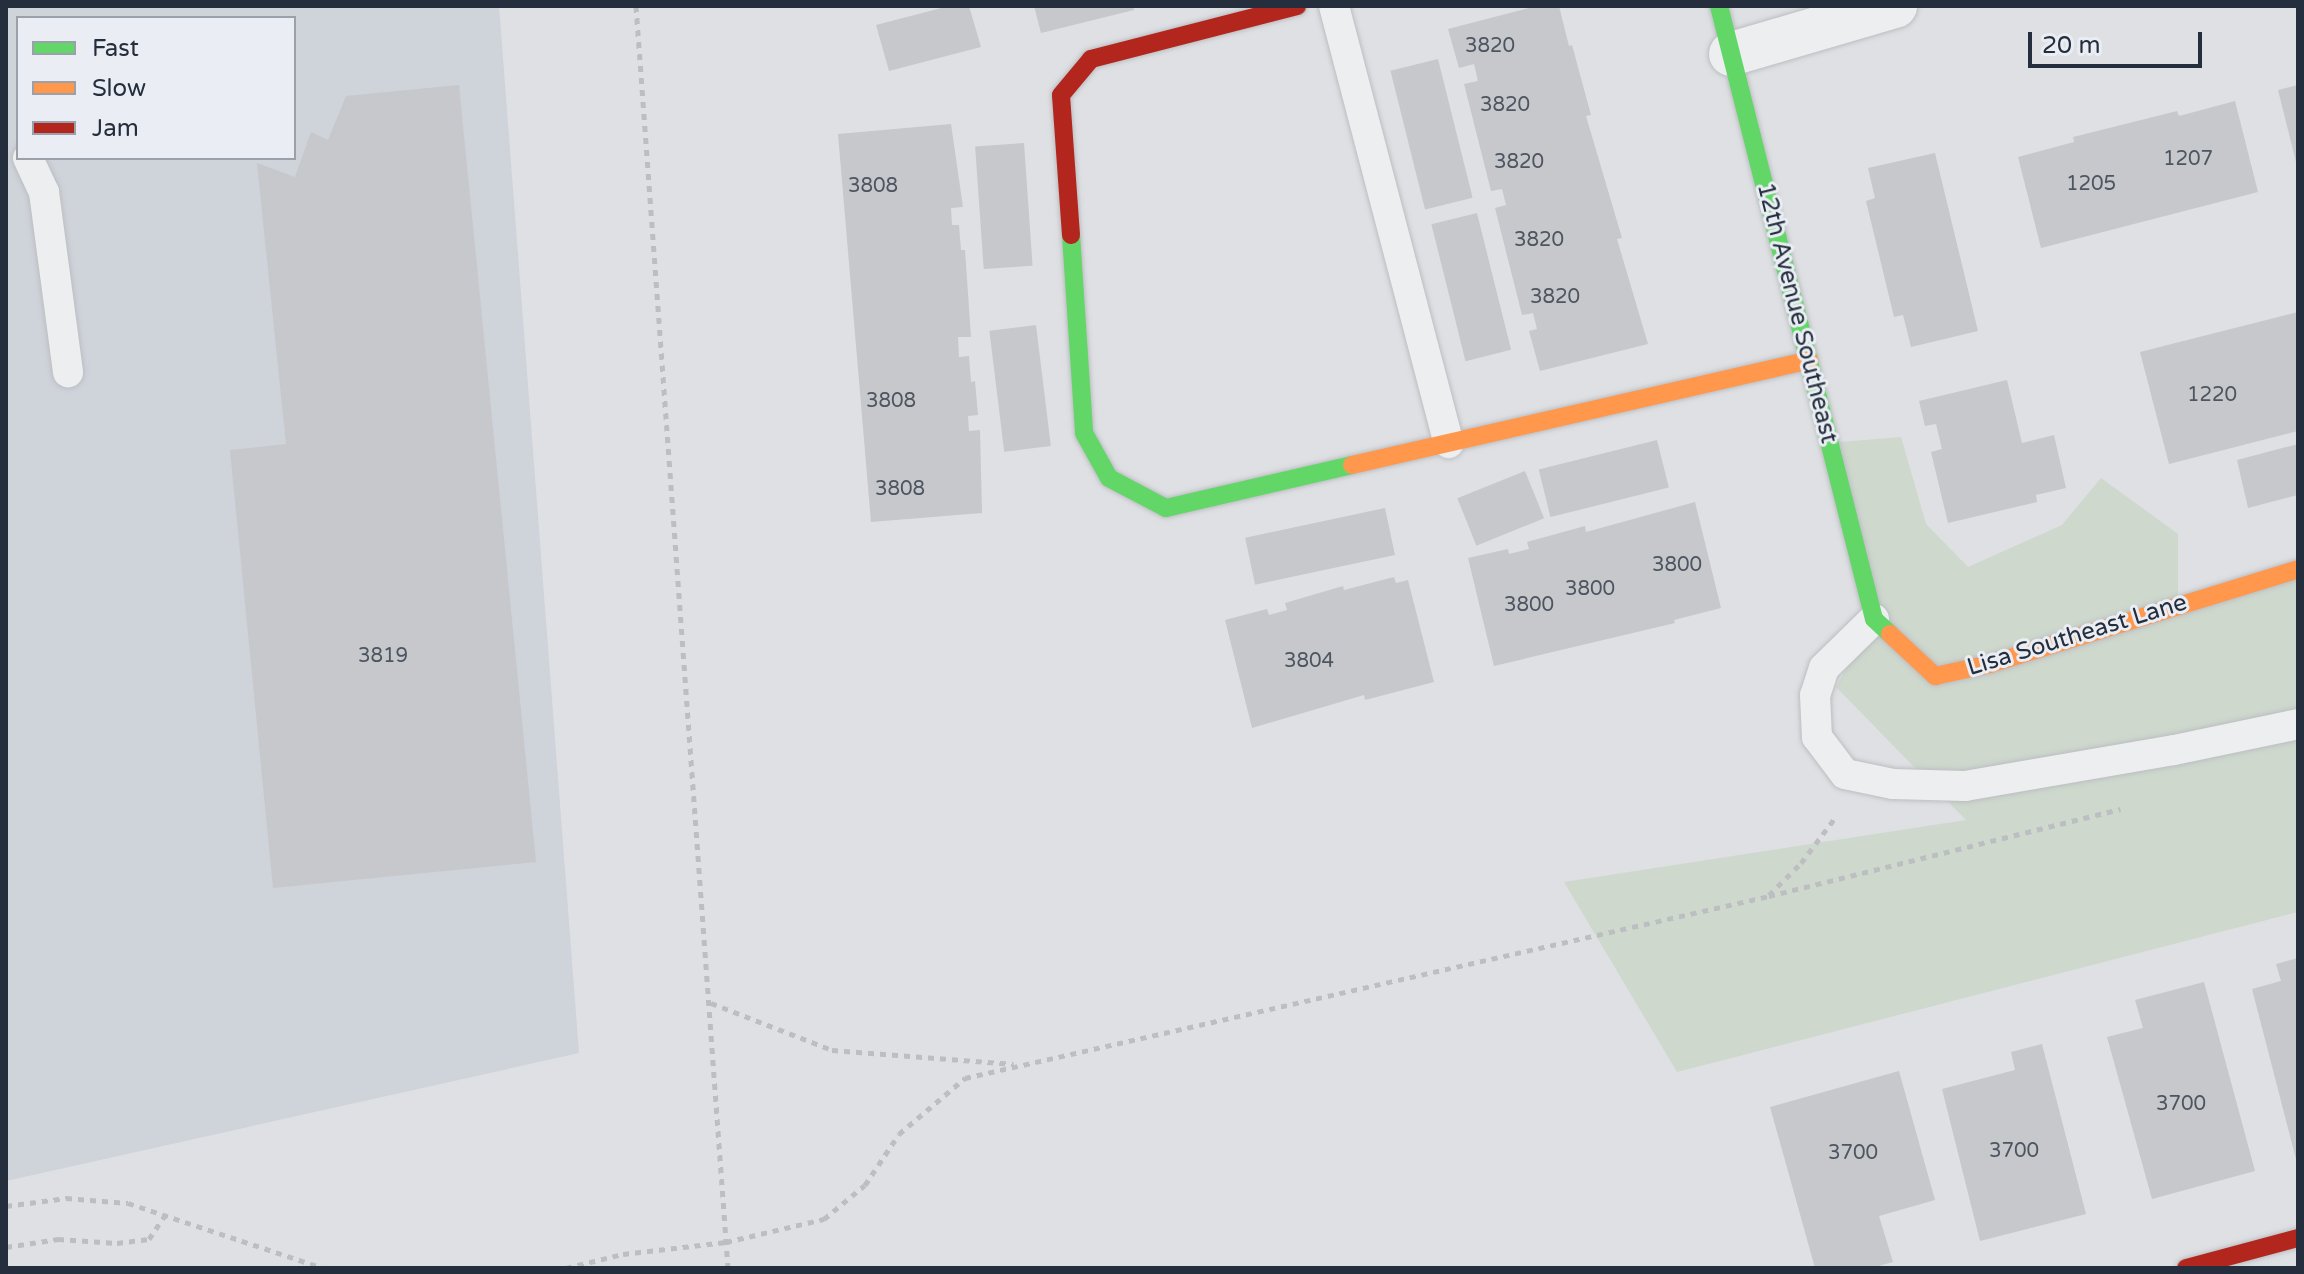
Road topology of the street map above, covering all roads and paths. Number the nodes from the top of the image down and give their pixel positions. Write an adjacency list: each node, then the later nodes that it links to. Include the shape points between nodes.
1 (636, 6): 17 (path)
2 (1297, 6): 10 (street, via 1091,59 1061,95 1084,433 1109,478 1166,508)
3 (1334, 6): 10 (lane)
4 (1719, 6): 6 (street, 12th Avenue Southeast)
5 (1895, 6): 6 (street)
6 (1731, 54): 8 (street, 12th Avenue Southeast)
7 (29, 160): 9 (lane, via 44,192)
8 (1809, 360): 10 (street); 12 (street, 12th Avenue Southeast)
9 (68, 372)
10 (1449, 443)
11 (2298, 569): 12 (street, Lisa Southeast Lane, via 1990,664 1935,676)
12 (1874, 619): 14 (lane, via 1824,668 1815,695 1817,737 1845,774)
13 (2298, 724): 14 (lane, via 1965,786)
14 (1865, 778): 16 (path, via 1855,799)
15 (2135, 806): 16 (path)
16 (1769, 896): 18 (path)
17 (711, 1003): 18 (path, via 832,1050); 22 (path)
18 (1018, 1065): 22 (path, via 965,1078 899,1134 865,1185 824,1219)
19 (6, 1206): 20 (path, via 66,1198 128,1203)
20 (166, 1214): 23 (path, via 149,1239 58,1239); 24 (path)
21 (2298, 1238): 27 (street)
22 (726, 1242): 25 (path, via 623,1254); 26 (path)
23 (6, 1247)
24 (323, 1268)
25 (566, 1268)
26 (728, 1268)
27 (2186, 1268)

